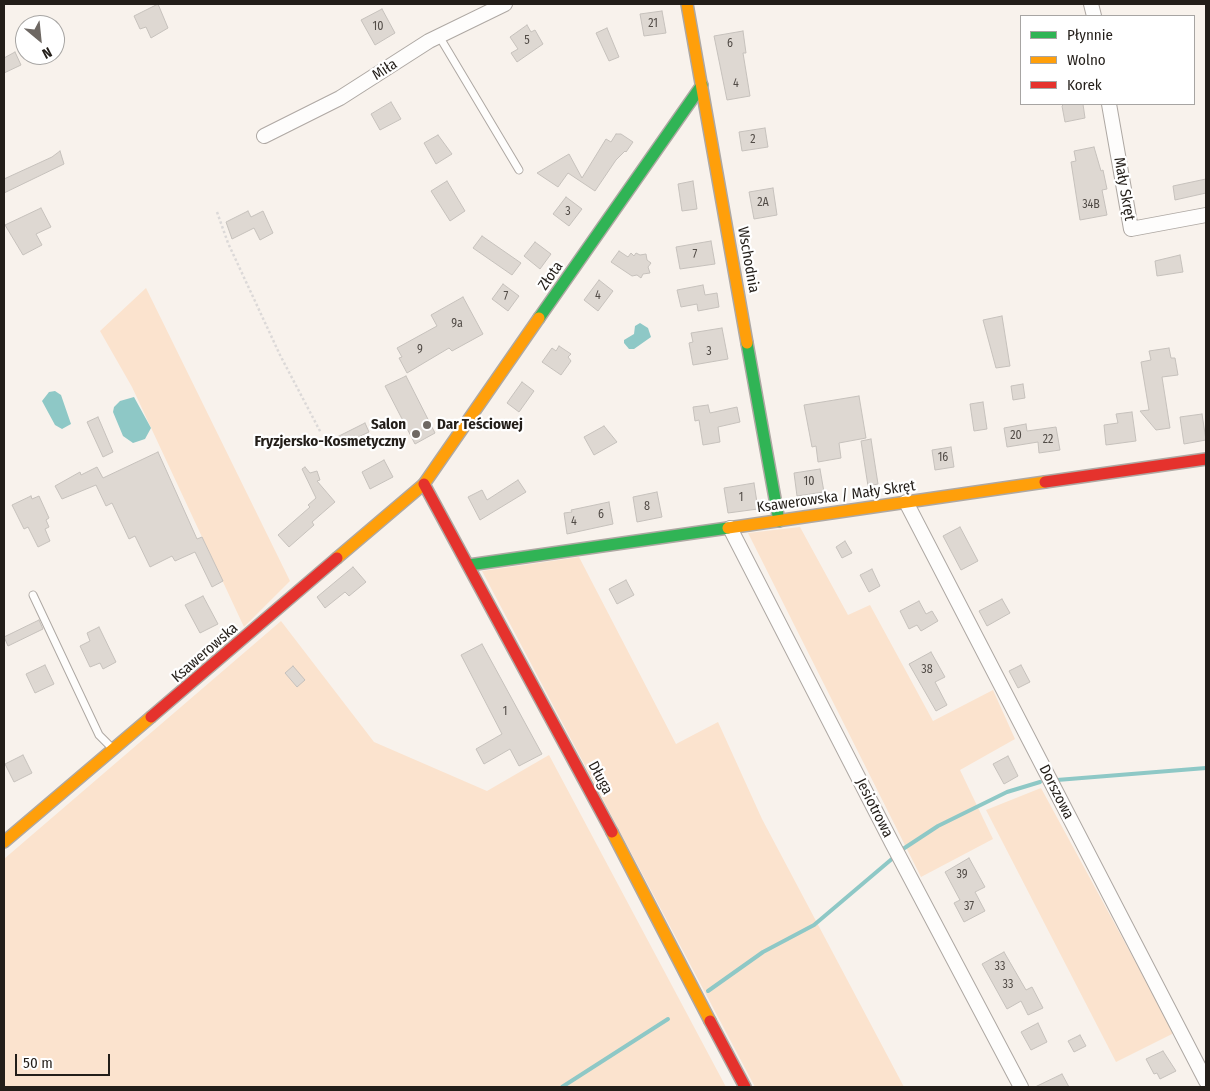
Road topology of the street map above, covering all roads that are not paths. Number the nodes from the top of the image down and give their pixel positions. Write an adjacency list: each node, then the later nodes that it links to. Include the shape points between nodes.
1 (505, 4): 3 (street, Miła)
2 (687, 4): 4 (street, Wschodnia)
3 (439, 36): 6 (street, Miła, via 340,98); 7 (lane)
4 (702, 85): 10 (street, Złota); 12 (street, Wschodnia)
5 (1109, 105): 8 (street, Mały Skręt, via 1131,229)
6 (264, 136)
7 (519, 170)
8 (1206, 214)
9 (1206, 459): 11 (street, Ksawerowska / Mały Skręt)
10 (424, 484): 14 (street, Długa); 16 (street, Ksawerowska)
11 (906, 502): 12 (street, Ksawerowska / Mały Skręt); 18 (street, Dorszowa)
12 (779, 521): 13 (street, Ksawerowska / Mały Skręt)
13 (730, 528): 14 (street, Ksawerowska / Mały Skręt); 20 (street, Jesiotrowa)
14 (469, 565): 19 (street, Długa)
15 (33, 595): 16 (lane, via 99,736)
16 (114, 750): 17 (street, Ksawerowska)
17 (4, 842)
18 (1206, 1081)
19 (745, 1087)
20 (1021, 1087)

